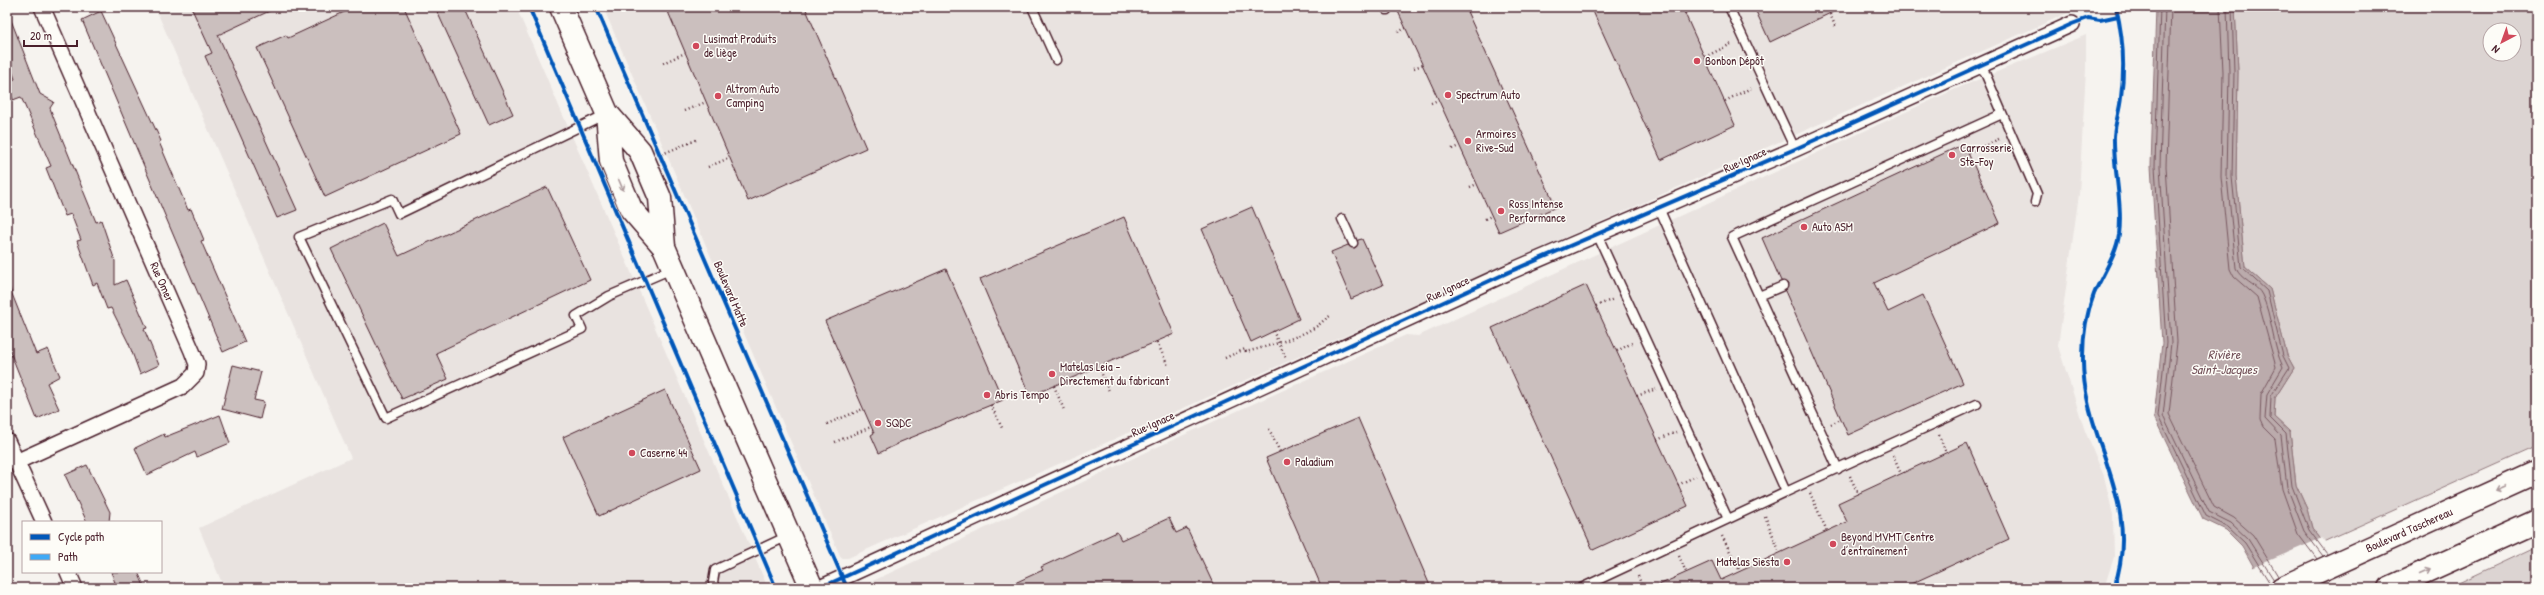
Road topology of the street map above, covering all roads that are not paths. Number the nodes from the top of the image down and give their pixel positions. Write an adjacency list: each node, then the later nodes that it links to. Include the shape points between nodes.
1 (42, 7): 22 (street, Rue Omer, via 192,351 196,373 183,386)
2 (561, 7): 8 (main road)
3 (1032, 7): 6 (lane)
4 (1729, 7): 10 (lane)
5 (2072, 24): 7 (street, Rue Ignace)
6 (1056, 60)
7 (1982, 66): 9 (lane); 10 (street, Rue Ignace)
8 (607, 113): 16 (main road, one-way to 16, via 611,161 628,202 631,209); 16 (main road, via 640,151 660,198); 17 (lane, via 399,214 392,199 299,237 386,418 582,329 576,316 609,296)
9 (2002, 114): 11 (lane, via 2037,194); 19 (lane, via 1732,237)
10 (1795, 149): 12 (street, Rue Ignace)
11 (2035, 202)
12 (1659, 208): 14 (street, Rue Ignace); 25 (lane)
13 (1342, 219): 15 (lane)
14 (1597, 234): 26 (lane); 34 (street, Rue Ignace)
15 (1353, 243)
16 (664, 247): 17 (main road)
17 (674, 268): 29 (main road)
18 (1783, 286): 19 (lane)
19 (1759, 296): 23 (lane)
20 (1978, 404): 23 (lane)
21 (7, 440): 22 (street)
22 (16, 462): 27 (street)
23 (1842, 468): 25 (lane)
24 (2537, 472): 36 (main road, Boulevard Taschereau, one-way to 36)
25 (1786, 492): 26 (lane)
26 (1728, 519): 35 (lane)
27 (44, 521)
28 (2537, 521): 37 (main road, one-way to 28)
29 (789, 536): 32 (lane, via 715,570); 33 (main road)
30 (68, 573): 31 (street)
31 (75, 588)
32 (715, 588)
33 (812, 588)
34 (820, 588)
35 (1581, 588)
36 (2282, 588)
37 (2389, 588)

